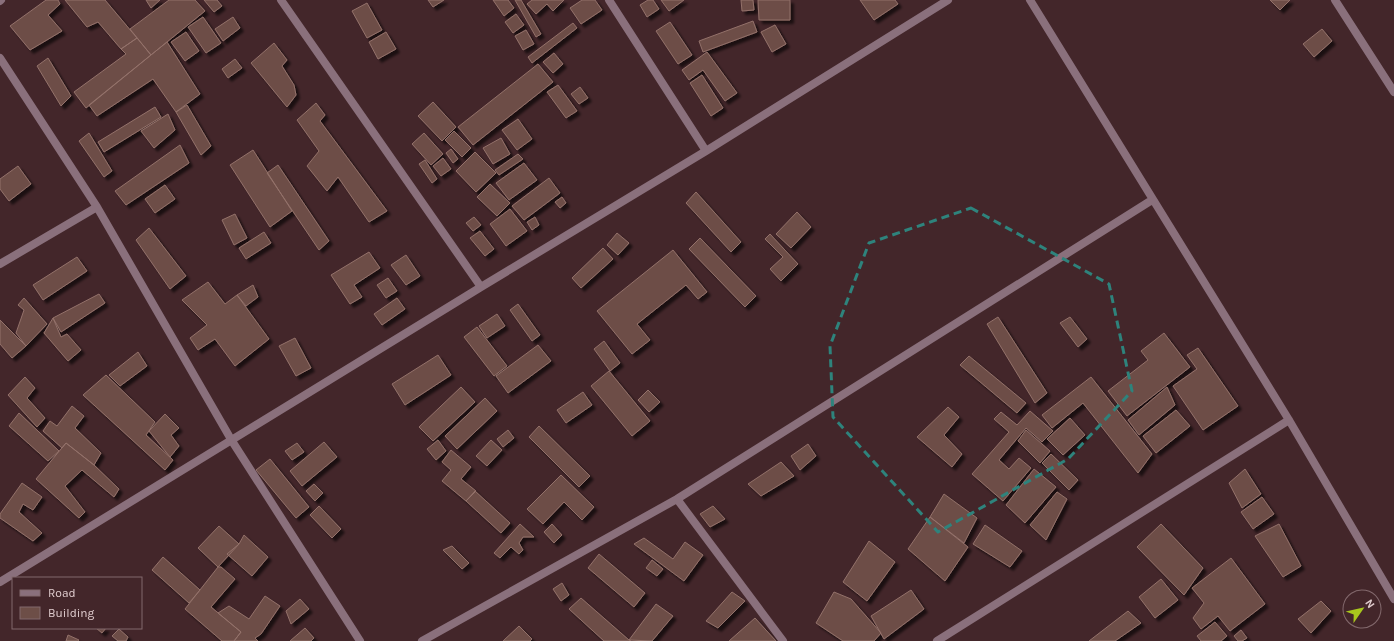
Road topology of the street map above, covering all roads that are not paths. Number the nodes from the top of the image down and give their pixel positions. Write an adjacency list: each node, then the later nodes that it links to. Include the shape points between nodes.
1 (281, 0): 12 (street)
2 (609, 0): 8 (street)
3 (948, 0): 8 (street)
4 (1030, 0): 9 (street)
5 (1335, 0): 7 (street)
6 (0, 58): 10 (street)
7 (1394, 92)
8 (706, 151): 12 (street)
9 (1152, 200): 13 (street); 15 (street)
10 (97, 206): 11 (street); 14 (street)
11 (0, 264)
12 (481, 287): 14 (street)
13 (1289, 420): 17 (street); 21 (street)
14 (232, 441): 16 (street); 18 (street)
15 (677, 499): 19 (street); 20 (street)
16 (0, 582)
17 (1394, 599)
18 (360, 641)
19 (422, 641)
20 (782, 641)
21 (937, 641)

